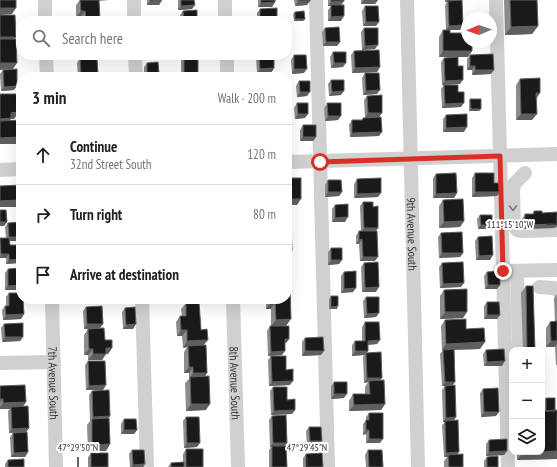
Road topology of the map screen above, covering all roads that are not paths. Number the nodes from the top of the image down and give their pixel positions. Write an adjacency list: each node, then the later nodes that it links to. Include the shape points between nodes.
1 (45, 0): 7 (street)
2 (134, 0): 8 (street)
3 (225, 0): 9 (street)
4 (316, 0): 20 (street)
5 (407, 0): 18 (street, 9th Avenue South)
6 (496, 0): 17 (street)
7 (46, 16)
8 (134, 16)
9 (226, 16)
10 (46, 60): 13 (street)
11 (135, 60): 14 (street)
12 (226, 60): 15 (street)
13 (47, 72)
14 (136, 72)
15 (227, 72)
16 (557, 154): 17 (street)
17 (500, 156): 18 (street); 26 (street)
18 (411, 159): 20 (street); 39 (street, 9th Avenue South)
19 (292, 162): 20 (street)
20 (320, 162): 38 (street)
21 (16, 169): 22 (street)
22 (0, 170)
23 (525, 173): 24 (street, one-way to 24, via 514,184 514,226 521,231)
24 (557, 230)
25 (557, 270): 26 (street)
26 (510, 271): 32 (street); 40 (street)
27 (539, 287): 28 (street)
28 (557, 290)
29 (52, 304): 33 (street, 7th Avenue South)
30 (142, 304): 36 (street)
31 (233, 304): 37 (street, 8th Avenue South)
32 (519, 347)
33 (54, 362): 34 (street); 35 (street, 7th Avenue South)
34 (0, 363)
35 (56, 467)
36 (147, 467)
37 (238, 467)
38 (328, 467)
39 (418, 467)
40 (508, 467)

